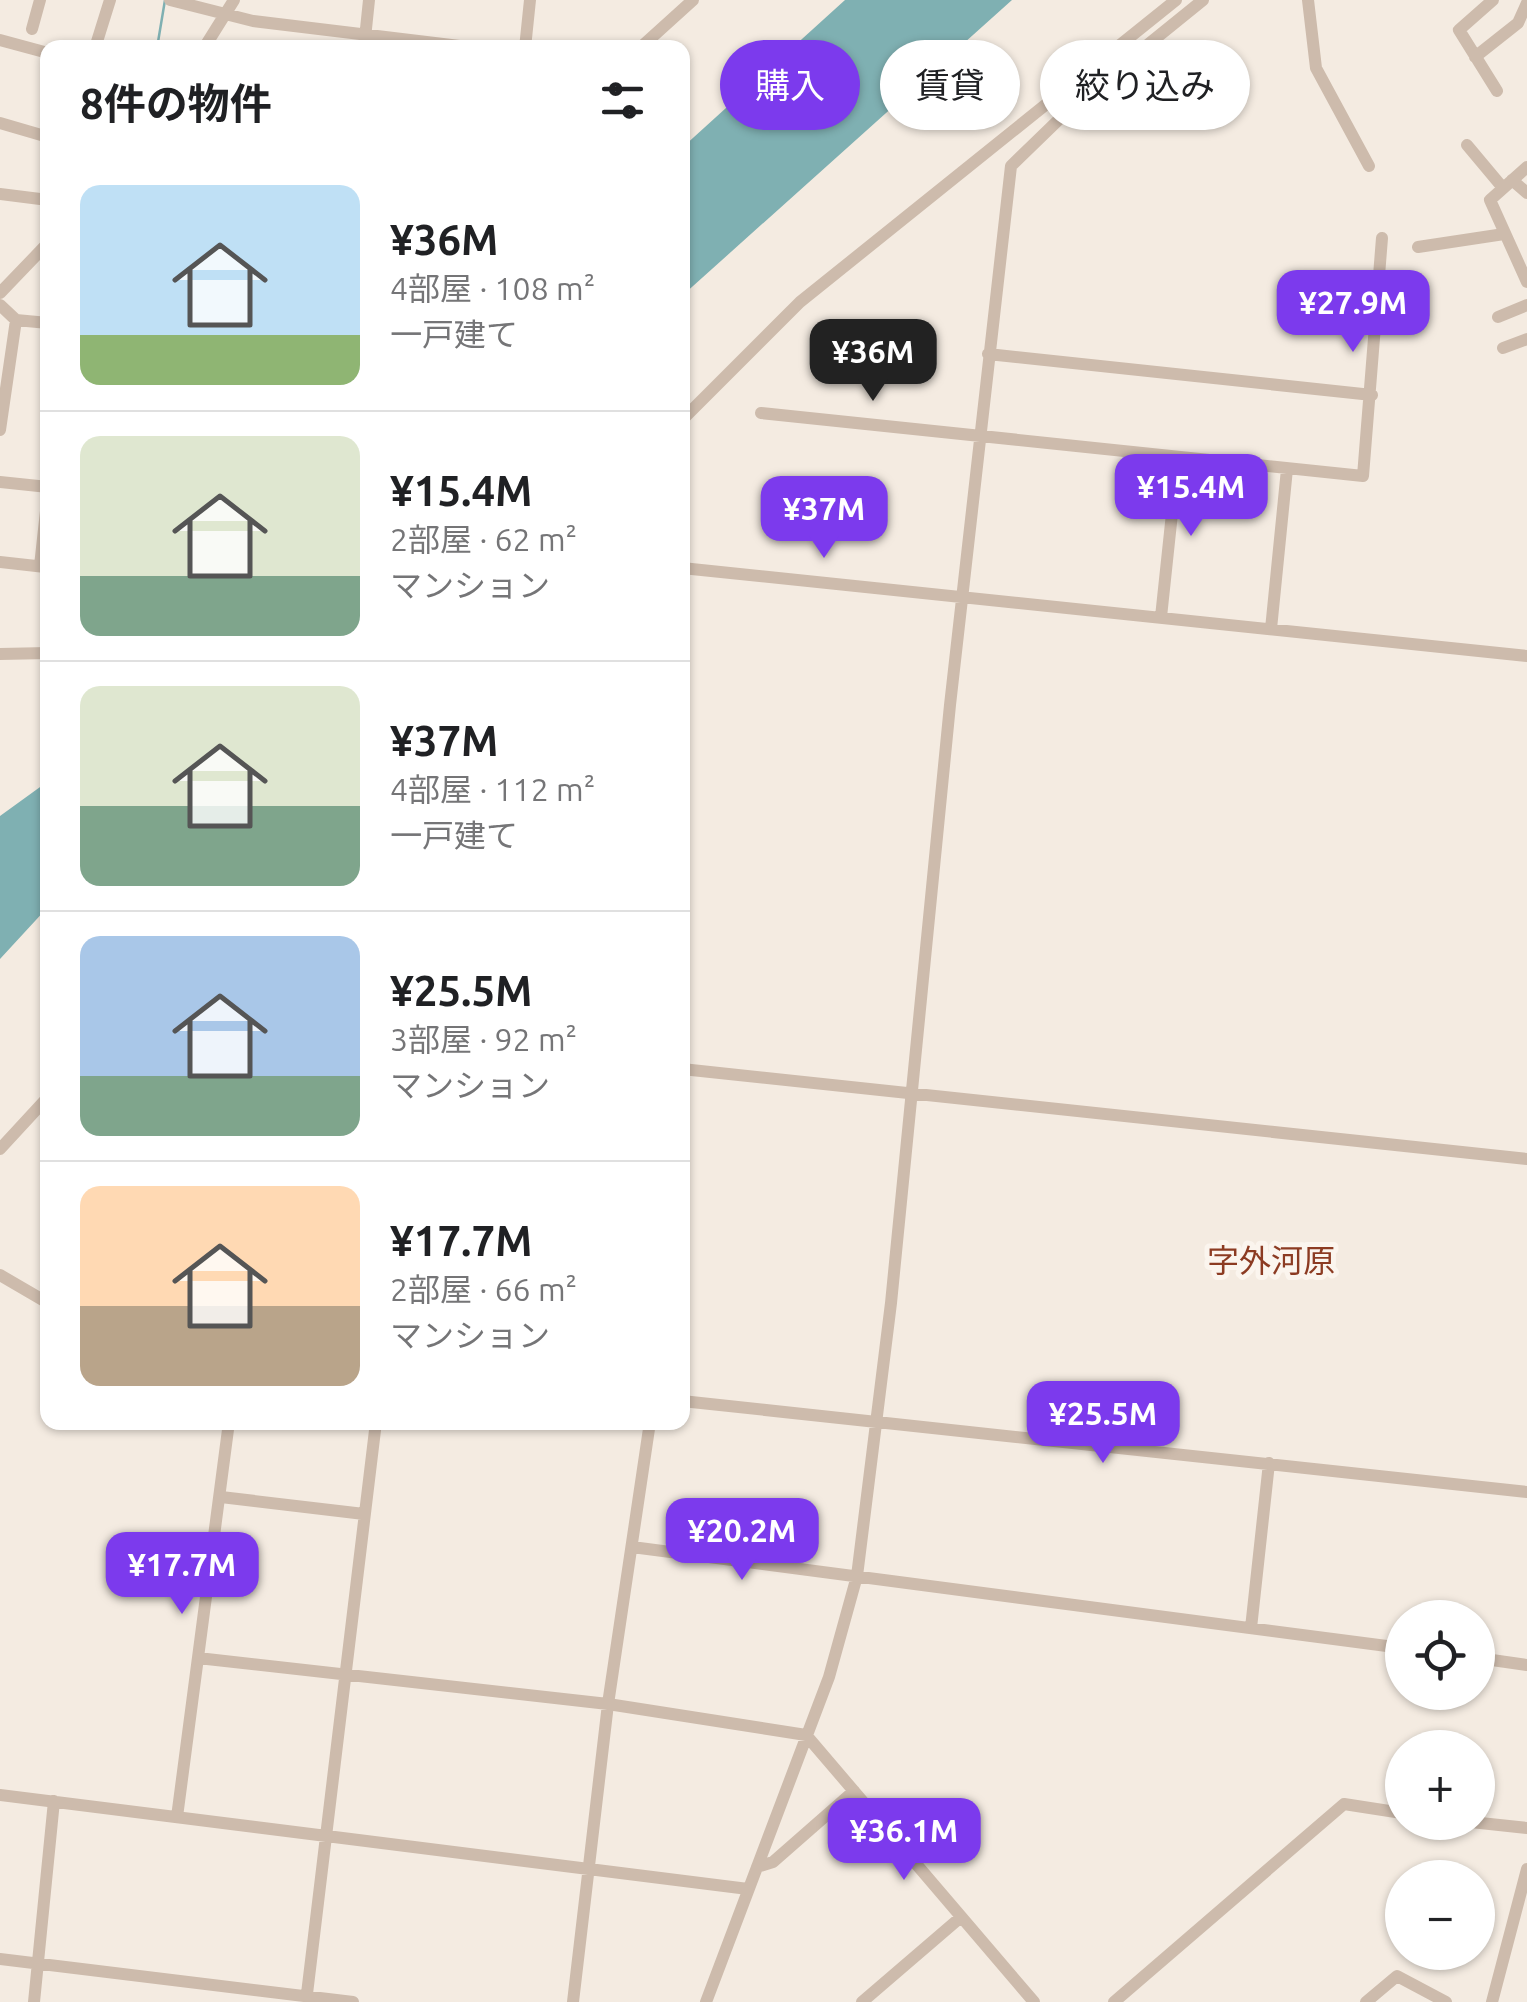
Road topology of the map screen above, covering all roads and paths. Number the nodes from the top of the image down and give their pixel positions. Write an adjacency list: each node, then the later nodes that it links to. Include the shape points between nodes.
1 (40, 0): 14 (street)
2 (110, 0): 16 (street)
3 (170, 0): 13 (street)
4 (234, 0): 13 (street)
5 (369, 0): 19 (street)
6 (530, 0): 20 (street)
7 (693, 0): 21 (street)
8 (1176, 0): 49 (street, via 800,302)
9 (1203, 0): 47 (street, via 1077,102 1012,166)
10 (1308, 0): 28 (street, via 1316,68)
11 (1492, 0): 23 (street, via 1458,30)
12 (1527, 3): 23 (street, via 1518,23)
13 (225, 14): 17 (street); 18 (street)
14 (32, 29)
15 (0, 40): 22 (street)
16 (98, 40)
17 (209, 40)
18 (355, 40)
19 (365, 40)
20 (526, 40)
21 (649, 40)
22 (40, 51)
23 (1474, 57): 24 (street)
24 (1497, 91)
25 (0, 124): 26 (street)
26 (40, 136)
27 (1467, 145): 30 (street)
28 (1369, 166)
29 (1527, 167): 30 (street)
30 (1508, 184): 31 (street); 34 (street, via 1490,200)
31 (1527, 193)
32 (0, 194): 33 (street)
33 (40, 199)
34 (1504, 234): 36 (street); 38 (street)
35 (1382, 238): 48 (street)
36 (1418, 246)
37 (40, 252): 39 (street)
38 (1527, 282)
39 (0, 294)
40 (0, 304): 43 (street)
41 (1527, 305): 42 (street)
42 (1498, 317)
43 (16, 320): 44 (street); 51 (street)
44 (40, 322)
45 (1527, 338): 46 (street)
46 (1504, 348)
47 (988, 354): 48 (street); 52 (street)
48 (1372, 395): 54 (street, via 1363,476)
49 (690, 412)
50 (761, 414): 52 (street)
51 (0, 430)
52 (980, 436): 53 (street); 60 (street)
53 (1178, 457): 54 (street); 61 (street)
54 (1287, 469): 62 (street)
55 (0, 482): 56 (street)
56 (40, 486)
57 (0, 562): 58 (street)
58 (40, 567)
59 (690, 569): 60 (street)
60 (962, 596): 61 (street); 67 (street)
61 (1161, 617): 62 (street)
62 (1271, 629): 65 (street)
63 (0, 654): 64 (street)
64 (40, 654)
65 (1527, 656)
66 (690, 1069): 67 (street)
67 (910, 1094): 70 (street); 74 (street)
68 (40, 1106): 69 (street)
69 (0, 1149)
70 (1527, 1159)
71 (0, 1275): 72 (street)
72 (40, 1298)
73 (690, 1402): 74 (street)
74 (876, 1421): 78 (street); 83 (street)
75 (228, 1430): 80 (street)
76 (375, 1430): 81 (street)
77 (649, 1430): 82 (street)
78 (1269, 1463): 79 (street); 84 (street)
79 (1527, 1492)
80 (221, 1496): 81 (street); 86 (street)
81 (364, 1514): 89 (street)
82 (632, 1547): 83 (street); 90 (street)
83 (858, 1576): 84 (street); 91 (street)
84 (1252, 1628): 85 (street)
85 (1385, 1646)
86 (198, 1658): 89 (street); 96 (street)
87 (1495, 1660): 88 (street)
88 (1527, 1665)
89 (345, 1672): 90 (street); 99 (street)
90 (608, 1704): 91 (street); 102 (street)
91 (806, 1736): 92 (street); 100 (street)
92 (854, 1791): 100 (street, via 773,1862); 104 (street)
93 (0, 1794): 94 (street)
94 (54, 1801): 96 (street); 106 (street)
95 (1385, 1810): 114 (street, via 1344,1804)
96 (177, 1817): 99 (street)
97 (1495, 1825): 98 (street)
98 (1527, 1828)
99 (324, 1836): 102 (street); 107 (street)
100 (757, 1867): 103 (street)
101 (1527, 1869): 117 (street)
102 (589, 1870): 103 (street); 110 (street)
103 (748, 1888): 111 (street)
104 (960, 1917): 112 (street); 113 (street)
105 (0, 1959): 106 (street)
106 (38, 1964): 107 (street); 108 (street)
107 (306, 1999): 109 (street)
108 (34, 2002)
109 (353, 2002)
110 (572, 2002)
111 (706, 2002)
112 (862, 2002)
113 (1034, 2002)
114 (1114, 2002)
115 (1366, 2002): 116 (street, via 1397,1976)
116 (1446, 2002)
117 (1492, 2002)

